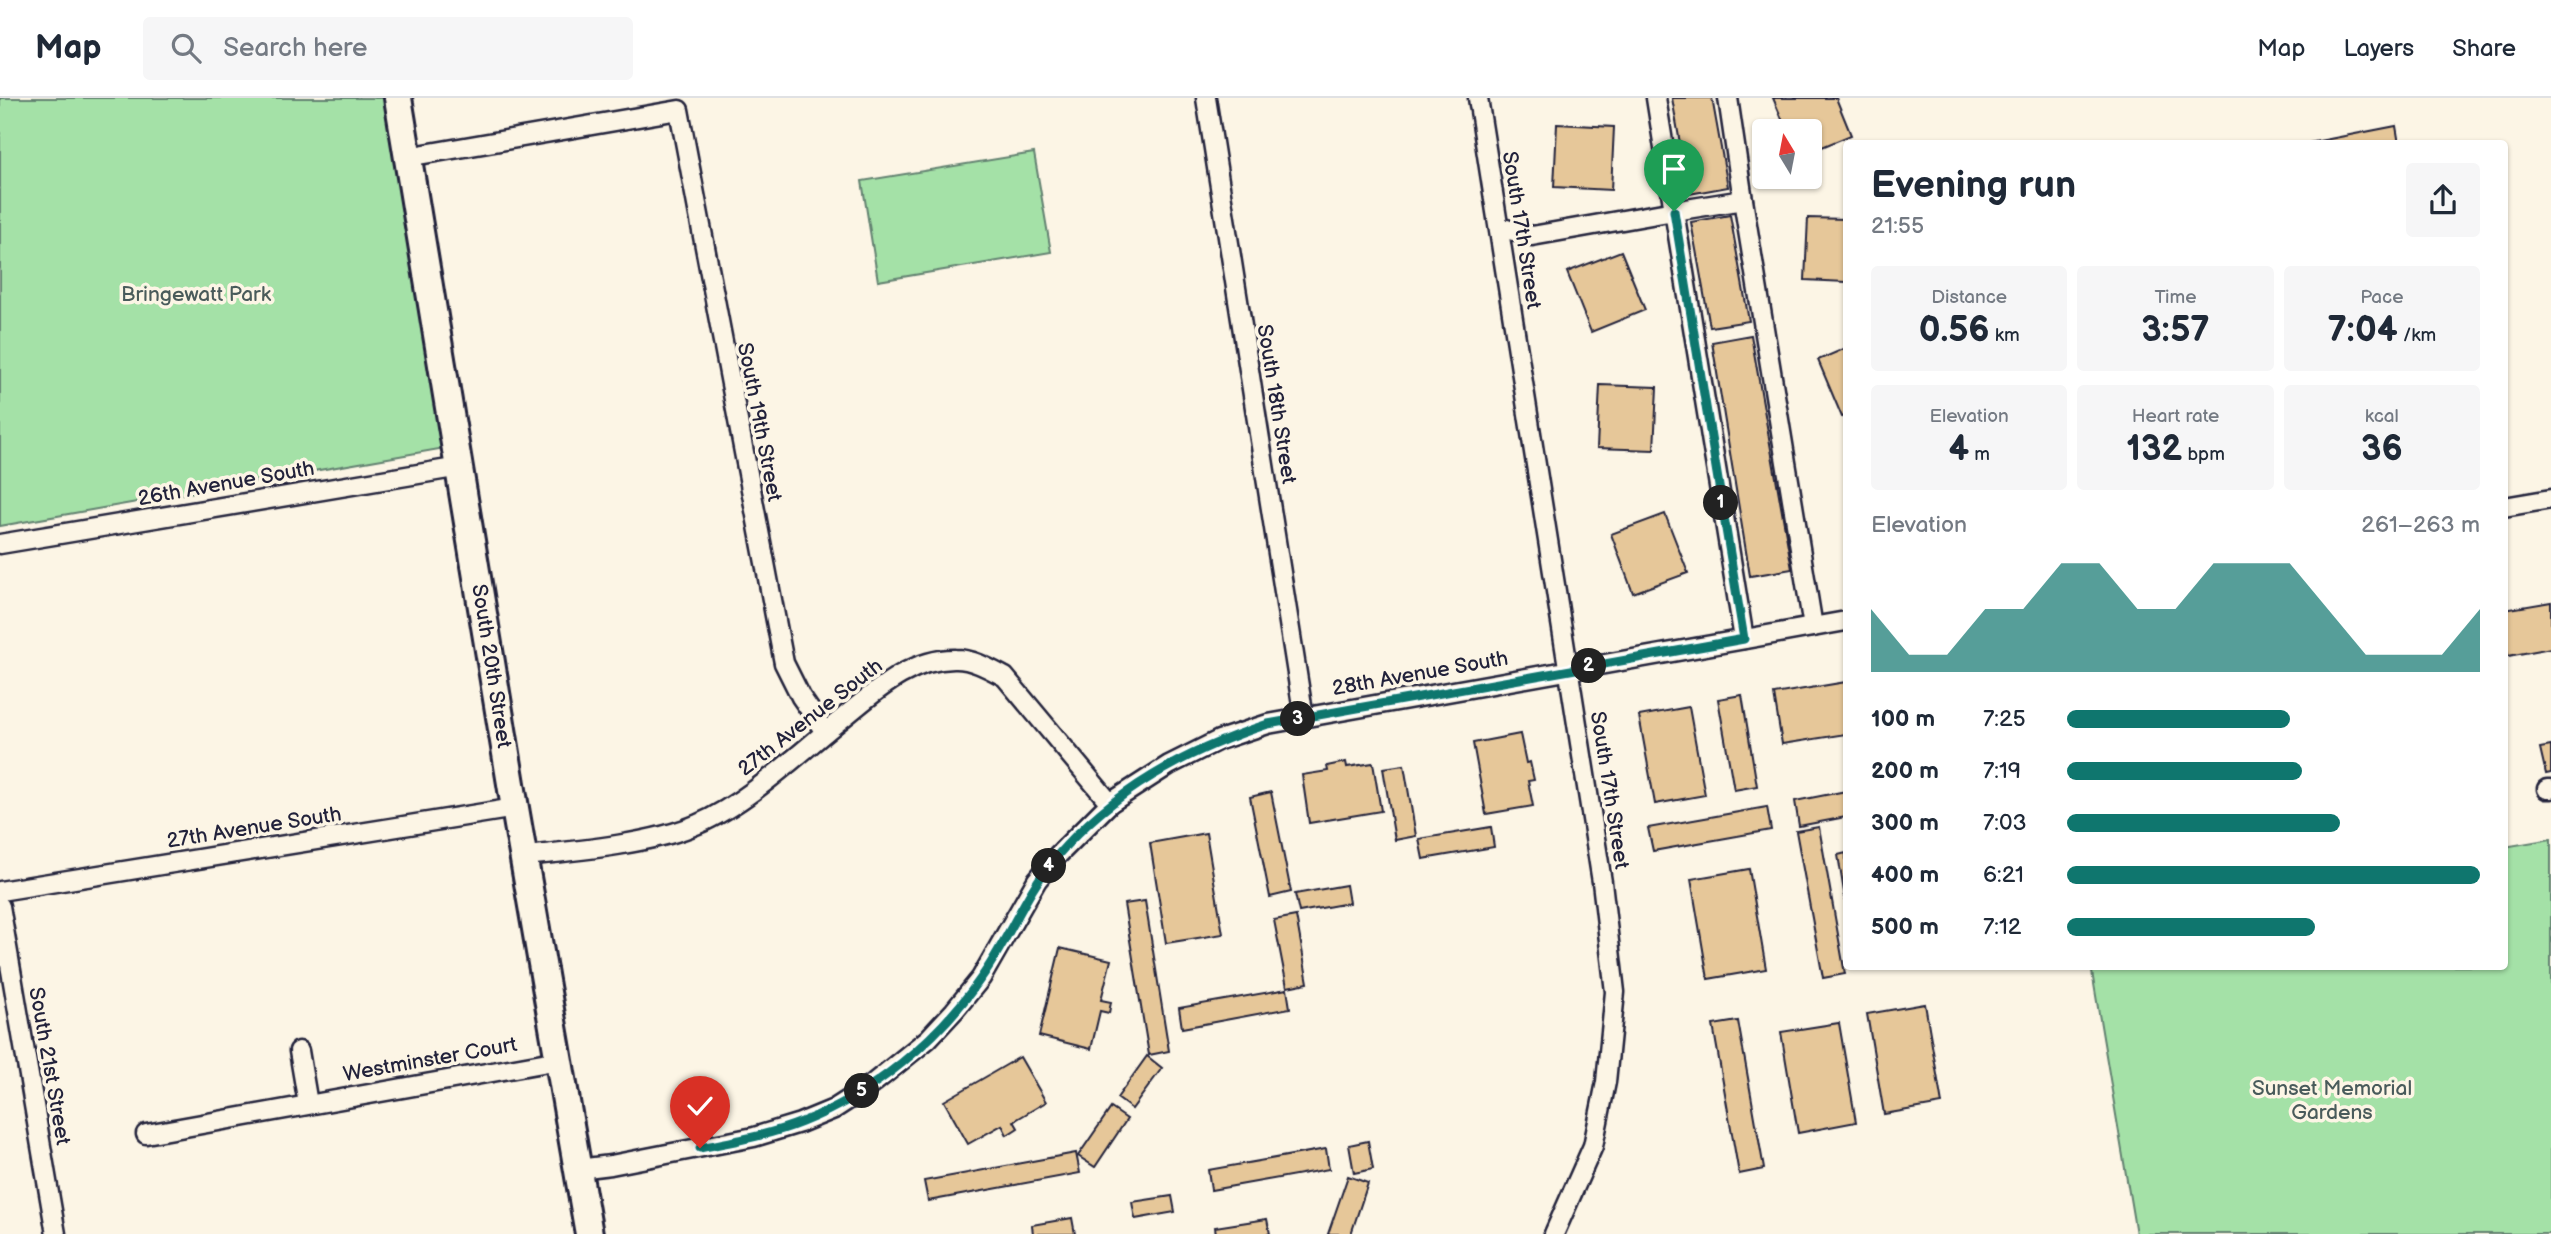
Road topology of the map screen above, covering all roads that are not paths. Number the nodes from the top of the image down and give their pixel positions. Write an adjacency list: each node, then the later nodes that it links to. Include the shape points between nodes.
1 (398, 98): 6 (street, South 20th Street)
2 (1206, 98): 18 (street, South 18th Street)
3 (1478, 98): 9 (street, South 17th Street)
4 (1656, 98): 8 (street)
5 (1728, 98): 7 (street)
6 (407, 157): 10 (street, South 20th Street); 19 (street, South 19th Street, via 679,110 784,663)
7 (1743, 200): 8 (street); 15 (street)
8 (1674, 211): 9 (street, via 1532,236); 16 (street)
9 (1499, 228): 17 (street, South 17th Street)
10 (460, 467): 13 (street, 26th Avenue South); 21 (street, South 20th Street)
11 (2551, 499): 12 (street)
12 (2508, 506)
13 (0, 544)
14 (1843, 622): 15 (street, 28th Avenue South)
15 (1812, 627): 16 (street, 28th Avenue South)
16 (1744, 639): 17 (street, 28th Avenue South)
17 (1569, 669): 18 (street, 28th Avenue South); 32 (street, South 17th Street, via 1615,992 1606,1082 1592,1146)
18 (1304, 718): 20 (street, 28th Avenue South, via 1219,740)
19 (825, 732): 20 (street, 27th Avenue South, via 883,685 919,665 956,659 981,665 1005,677); 22 (street, 27th Avenue South, via 770,778 698,824 653,838)
20 (1110, 803): 29 (street, 28th Avenue South, via 1037,880 981,978 954,1011 928,1039 871,1085 834,1109 754,1137)
21 (515, 808): 22 (street, South 20th Street); 23 (street, 27th Avenue South)
22 (525, 856): 26 (street, South 20th Street)
23 (0, 891)
24 (0, 906): 30 (street, South 21st Street)
25 (299, 1051): 27 (street)
26 (559, 1060): 27 (street, Westminster Court); 29 (street, South 20th Street)
27 (308, 1104): 28 (street, Westminster Court)
28 (146, 1134)
29 (578, 1169): 31 (street, South 20th Street)
30 (55, 1234)
31 (589, 1234)
32 (1554, 1234)

